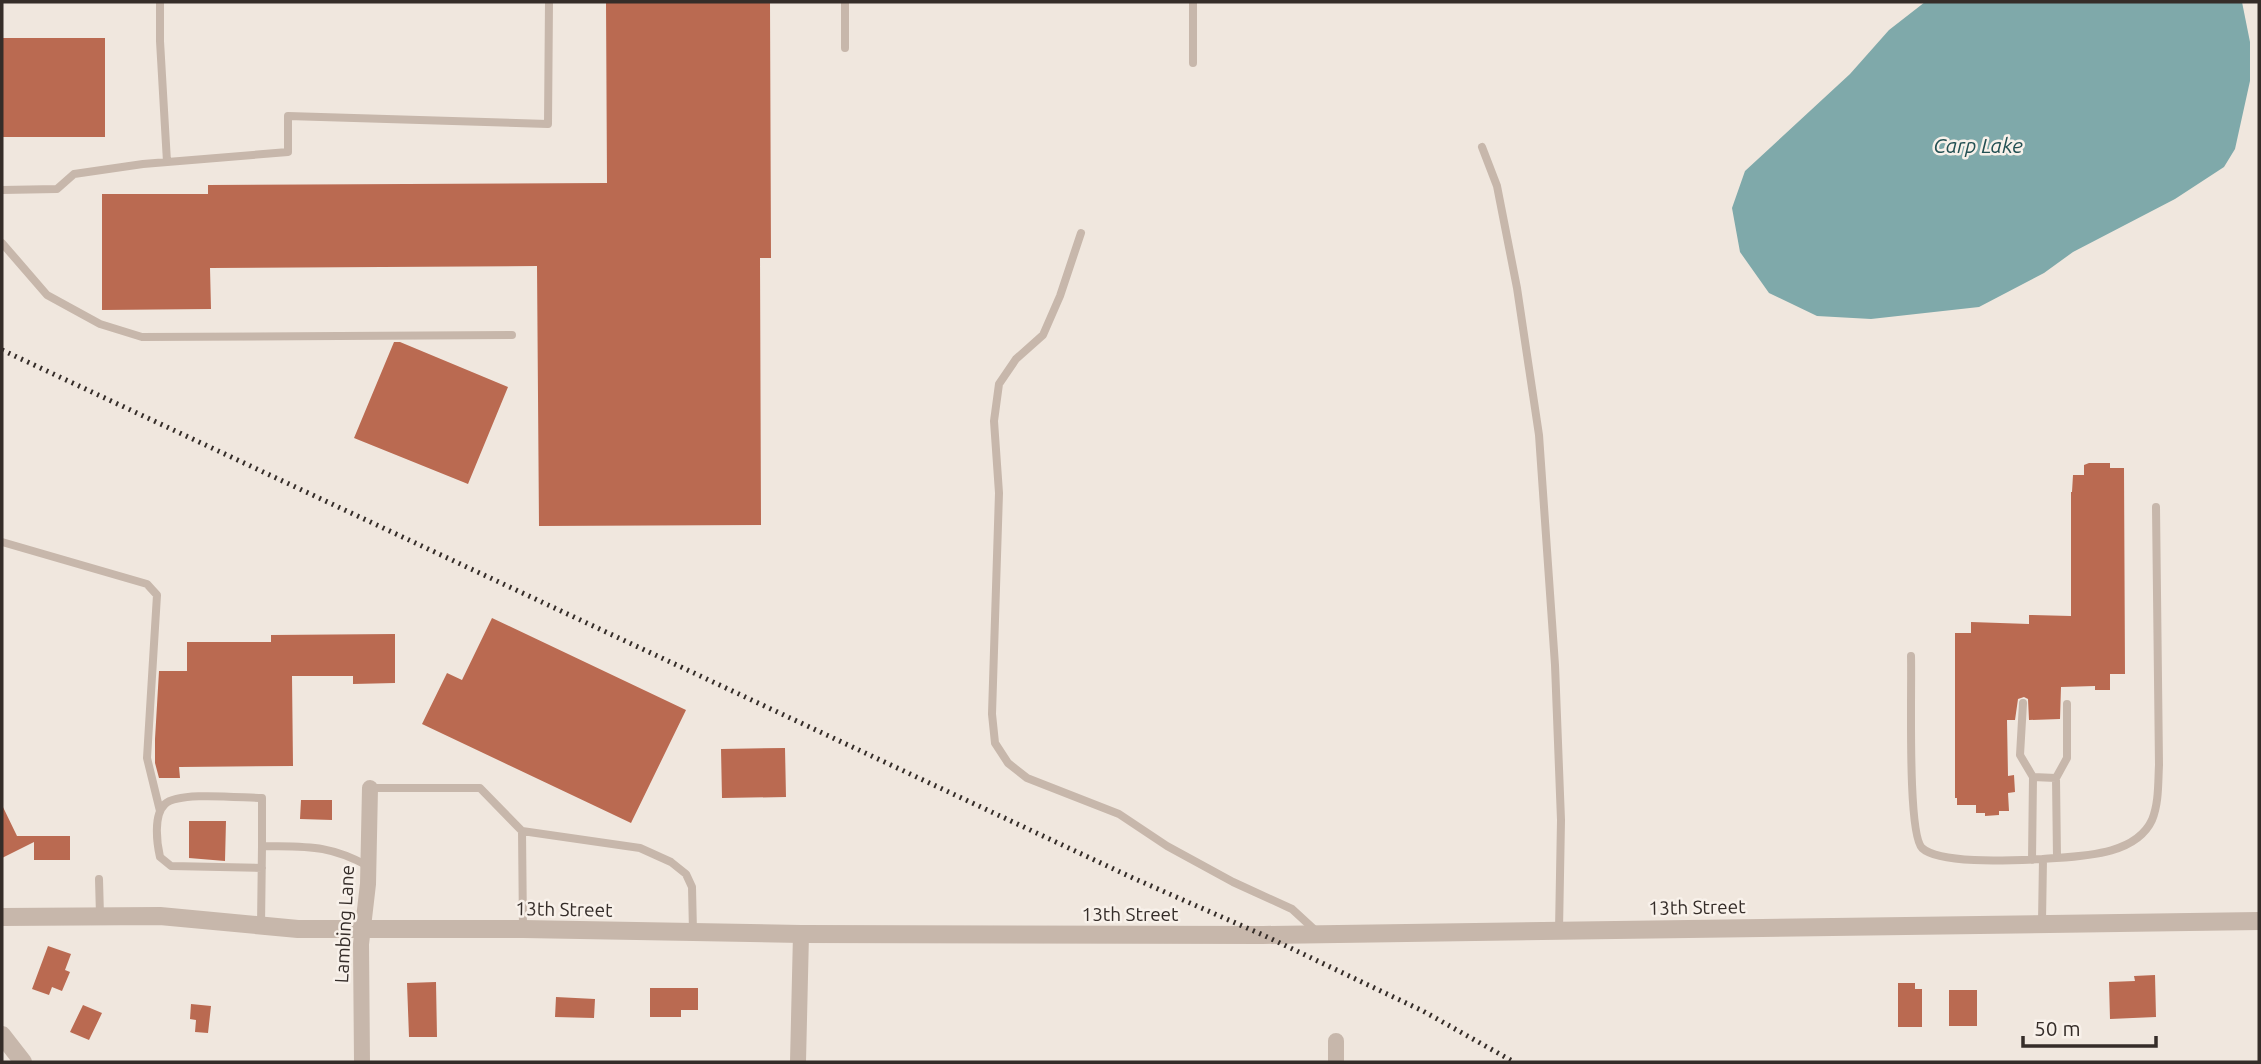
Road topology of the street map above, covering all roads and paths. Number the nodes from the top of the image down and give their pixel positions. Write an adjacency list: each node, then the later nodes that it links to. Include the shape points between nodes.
1 (160, 2): 8 (lane)
2 (549, 2): 8 (lane, via 548,124 288,116 288,152)
3 (845, 2): 5 (lane)
4 (1193, 2): 6 (lane)
5 (845, 48)
6 (1193, 63)
7 (1482, 147): 37 (lane, via 1497,186 1510,250 1539,435 1555,665 1561,820)
8 (167, 162): 9 (lane, via 74,174 57,189)
9 (2, 190)
10 (1081, 233): 40 (lane, via 1043,335 999,384 994,421 999,493 995,743 1008,763 1027,778 1119,814 1167,846 1292,909)
11 (2, 243): 12 (lane, via 47,295 100,324 142,337)
12 (512, 335)
13 (2157, 507): 24 (lane, via 2159,765 2151,821 2135,840 2104,853)
14 (2, 542): 21 (lane, via 147,584 157,595 147,758)
15 (1911, 656): 26 (lane, via 1913,800 1921,847 1950,859)
16 (2023, 703): 18 (lane, via 2020,755)
17 (2067, 704): 19 (lane, via 2067,758)
18 (2033, 777): 19 (lane); 26 (lane)
19 (2056, 778): 24 (lane)
20 (370, 788): 22 (lane, via 480,788); 27 (street, Lambing Lane)
21 (160, 811): 23 (lane, via 164,804 183,798 262,798); 28 (lane, via 158,848 160,857 171,866)
22 (522, 831): 36 (lane); 38 (lane, via 640,848 671,862 686,874 692,887)
23 (262, 846): 27 (lane, via 332,849); 28 (lane)
24 (2057, 858): 25 (lane)
25 (2043, 859): 26 (lane); 33 (lane)
26 (2032, 860)
27 (368, 866): 35 (street, Lambing Lane)
28 (262, 868): 34 (lane)
29 (99, 878): 30 (lane)
30 (100, 916): 31 (street, 13th Street); 34 (street, 13th Street, via 160,916)
31 (2, 917)
32 (2259, 921): 33 (street, 13th Street)
33 (2042, 922): 37 (street, 13th Street)
34 (261, 926): 35 (street, 13th Street)
35 (362, 929): 36 (street, 13th Street); 44 (street, Lambing Lane)
36 (523, 929): 38 (street, 13th Street)
37 (1559, 930): 40 (street, 13th Street)
38 (694, 932): 39 (street, 13th Street)
39 (801, 934): 40 (street, 13th Street); 45 (street)
40 (1319, 934)
41 (2, 1035): 43 (street)
42 (1336, 1041): 46 (street)
43 (23, 1062)
44 (362, 1062)
45 (798, 1062)
46 (1336, 1062)

